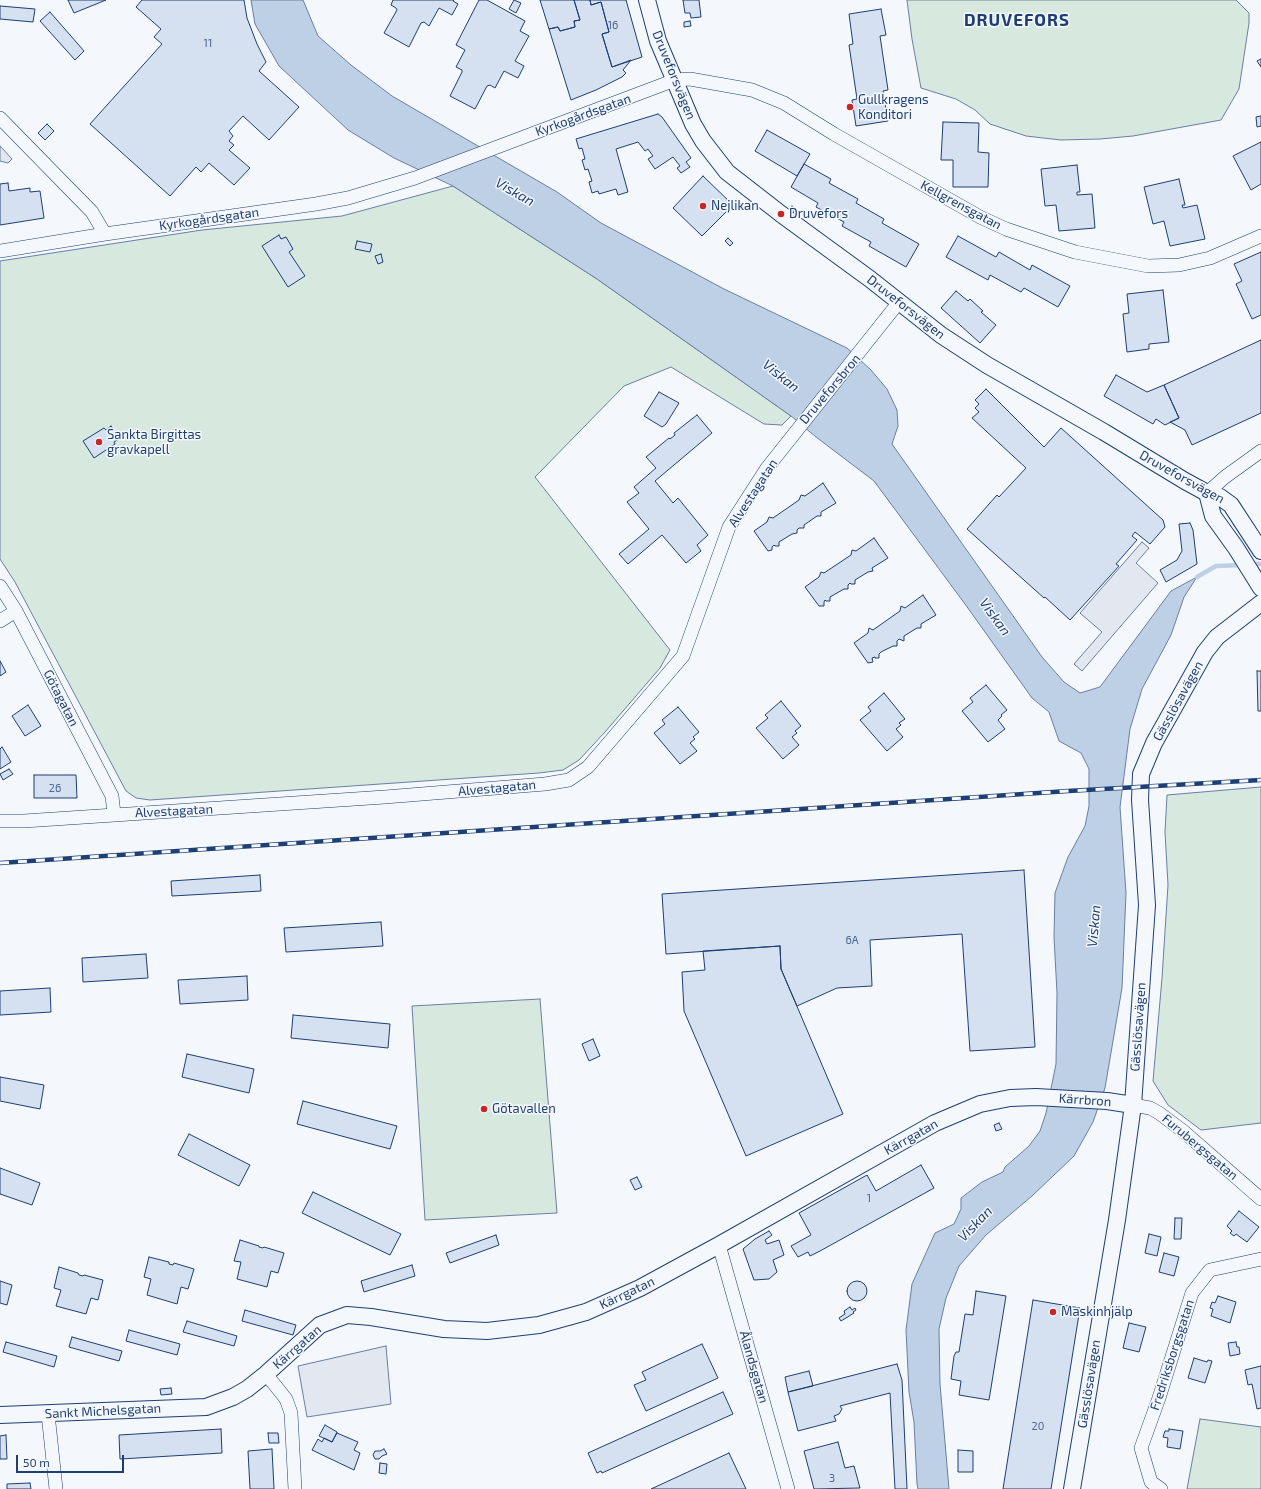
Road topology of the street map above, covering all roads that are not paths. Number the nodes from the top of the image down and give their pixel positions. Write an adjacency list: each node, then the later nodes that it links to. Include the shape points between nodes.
1 (646, 0): 2 (street, Druveforsvägen, via 658,41)
2 (676, 80): 4 (street, Kyrkogårdsgatan, via 415,178 355,196 316,204); 5 (street, Kellgrensgatan, via 690,79 752,90 784,103 980,218 1075,252 1148,266 1179,265 1210,258); 7 (street, Druveforsvägen, via 693,124 703,142 727,172)
3 (0, 118): 4 (street, via 92,212)
4 (105, 234): 6 (street, Kyrkogårdsgatan)
5 (1261, 236)
6 (0, 251)
7 (899, 302): 8 (street, Druveforsbron); 10 (street, Druveforsvägen, via 941,335 987,365)
8 (797, 428): 17 (street, Alvestagatan, via 767,468 729,527 683,656 588,767 569,780 385,797)
9 (1261, 451): 10 (street)
10 (1206, 492): 11 (street, Druveforsvägen, via 1220,497 1231,505); 12 (street, via 1213,516)
11 (1261, 551)
12 (1258, 584)
13 (0, 586): 15 (street, Götagatan)
14 (1261, 603): 20 (street, Gässlösavägen, via 1217,637 1205,652 1154,743 1141,774 1140,800 1147,906)
15 (16, 611): 16 (street); 17 (street, Götagatan, via 112,796)
16 (0, 621)
17 (114, 814): 18 (street, Alvestagatan)
18 (0, 821)
19 (1036, 1097): 20 (street, Kärrbron); 22 (street, Kärrgatan, via 1010,1098 980,1104 935,1123)
20 (1133, 1105): 21 (street, Furubergsgatan, via 1150,1108 1165,1117); 31 (street, Gässlösavägen, via 1117,1220)
21 (1261, 1199)
22 (719, 1245): 24 (street, Kärrgatan, via 640,1288 593,1309 539,1325 487,1331 451,1329 347,1315 320,1325); 30 (street, Ålandsgatan)
23 (1261, 1259): 32 (street, Fredriksborgsgatan, via 1210,1270 1192,1293 1160,1398 1140,1448 1151,1482)
24 (266, 1374): 25 (street, Kärrgatan, via 247,1389); 29 (street, via 286,1399 292,1413)
25 (206, 1406): 26 (street, Sankt Michelsgatan)
26 (48, 1414): 27 (street, Sankt Michelsgatan); 28 (street)
27 (0, 1415)
28 (56, 1489)
29 (295, 1489)
30 (788, 1489)
31 (1072, 1489)
32 (1161, 1489)

